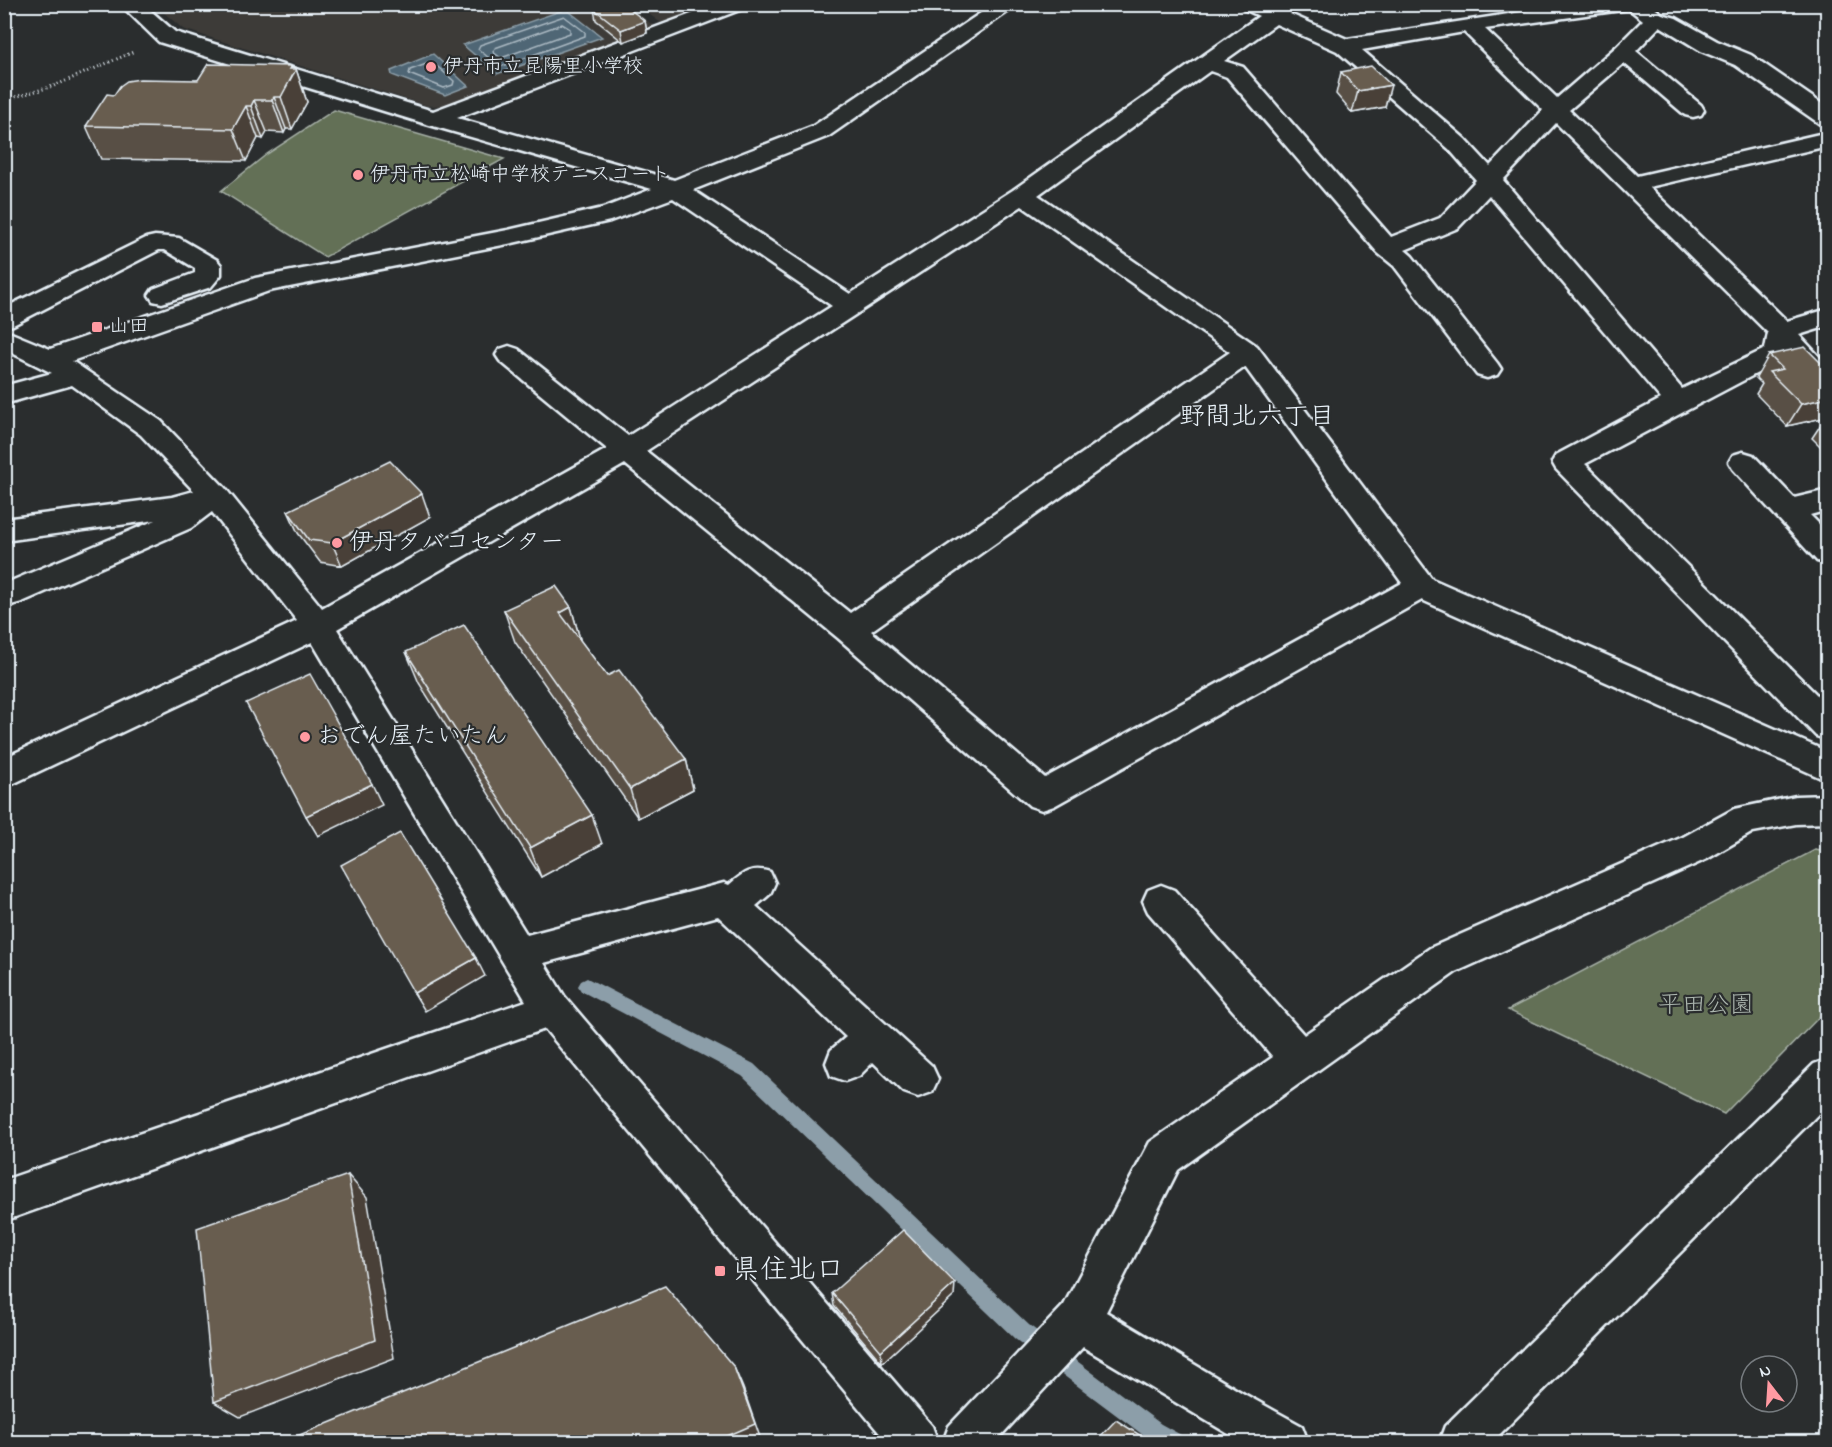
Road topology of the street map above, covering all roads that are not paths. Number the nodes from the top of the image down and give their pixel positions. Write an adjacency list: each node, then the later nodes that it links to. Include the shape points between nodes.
1 (130, 4): 15 (street, via 167,37)
2 (738, 4): 15 (street)
3 (1009, 4): 19 (street, via 821,131)
4 (1622, 4): 8 (street)
5 (1636, 4): 7 (street)
6 (1271, 9): 9 (street); 11 (street)
7 (1655, 19): 10 (street); 14 (street, via 1669,22 1709,46 1743,60)
8 (1469, 25): 9 (street); 12 (street)
9 (1345, 46): 17 (street, via 1457,144)
10 (1624, 52): 12 (street); 13 (street)
11 (1208, 63): 20 (street); 21 (street, via 1235,72)
12 (1556, 110): 17 (street); 18 (street)
13 (1693, 110)
14 (1827, 119)
15 (434, 120): 19 (street)
16 (1827, 139): 18 (street)
17 (1489, 179): 21 (street, via 1449,223); 36 (street)
18 (1634, 184): 27 (street)
19 (675, 188): 23 (street); 31 (street, via 610,214 264,284)
20 (1022, 195): 23 (street); 29 (street)
21 (1386, 248): 32 (street, via 1403,261)
22 (137, 303): 25 (street, via 202,281 208,275 208,265 170,243 155,243)
23 (850, 306): 37 (street)
24 (1827, 317): 27 (street)
25 (4, 319)
26 (62, 329): 28 (street)
27 (1782, 331): 34 (street); 36 (street, via 1777,354)
28 (13, 342): 31 (street)
29 (1248, 352): 44 (street); 47 (street)
30 (508, 355): 37 (street)
31 (49, 359): 33 (street)
32 (1487, 369)
33 (76, 375): 35 (street); 39 (street, via 151,428)
34 (1827, 382)
35 (4, 394)
36 (1678, 402): 48 (street, via 1566,462)
37 (625, 451): 46 (street); 47 (street)
38 (1743, 462): 41 (street)
39 (215, 495): 42 (street, via 172,507); 45 (street, via 181,521); 46 (street)
40 (1827, 500): 41 (street)
41 (1790, 510): 43 (street)
42 (4, 530)
43 (1827, 553)
44 (1421, 587): 47 (street, via 1042,796); 49 (street)
45 (11, 594)
46 (318, 625): 50 (street); 53 (street)
47 (849, 630)
48 (1827, 727)
49 (1827, 767)
50 (4, 774)
51 (1827, 809): 56 (street, via 1746,819 1695,848 1443,960)
52 (1161, 901): 56 (street)
53 (517, 954): 54 (street); 55 (street, via 744,894)
54 (552, 1009): 60 (street); 62 (street)
55 (873, 1036): 57 (street); 59 (street)
56 (1301, 1060): 61 (street, via 1164,1156)
57 (845, 1063)
58 (1827, 1077): 65 (street)
59 (918, 1079)
60 (4, 1201)
61 (1079, 1320): 63 (street); 64 (street)
62 (916, 1443)
63 (965, 1443)
64 (1286, 1443)
65 (1461, 1443)

